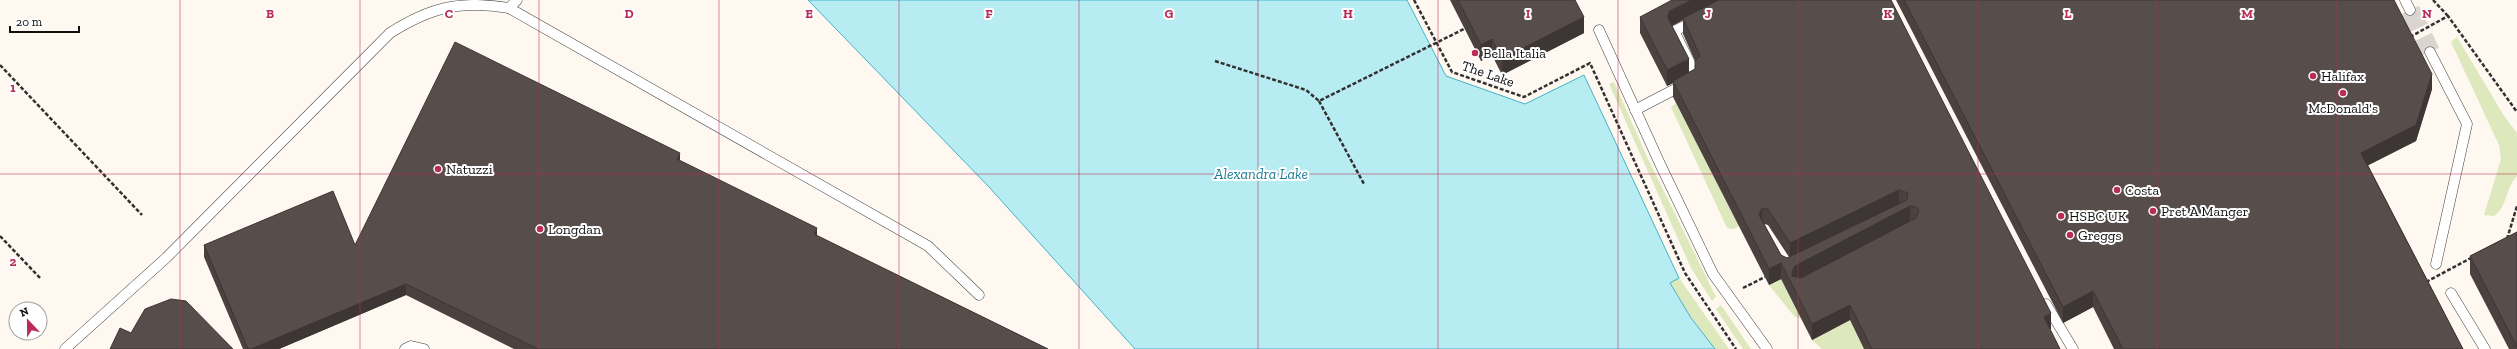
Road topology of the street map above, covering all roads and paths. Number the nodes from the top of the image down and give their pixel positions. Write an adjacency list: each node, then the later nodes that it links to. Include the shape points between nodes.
1 (517, 0): 5 (lane)
2 (1414, 0): 12 (path, The Lake)
3 (2405, 0): 6 (lane)
4 (2433, 0): 7 (path)
5 (509, 8): 34 (lane, via 928,246); 35 (lane, via 482,3 429,11 390,33 166,258)
6 (2410, 10)
7 (2448, 16): 11 (path); 20 (path)
8 (1702, 17): 16 (lane, via 1674,31)
9 (1467, 28): 12 (path)
10 (1599, 30): 19 (lane)
11 (2406, 39)
12 (1436, 43): 18 (path); 38 (path, The Lake, via 1452,72 1524,96 1590,63 1685,273)
13 (2430, 52): 29 (lane, via 2467,124)
14 (1215, 61): 18 (path, via 1306,90)
15 (0, 65): 23 (path)
16 (1694, 70)
17 (1690, 81): 19 (lane)
18 (1319, 101): 21 (path)
19 (1635, 110): 39 (lane, via 1713,274)
20 (2517, 112)
21 (1364, 184)
22 (2517, 206): 26 (path)
23 (142, 215)
24 (0, 236): 30 (path)
25 (2512, 237): 26 (path)
26 (2507, 239): 27 (path)
27 (2500, 243)
28 (2473, 257): 31 (path, bridge)
29 (2436, 264)
30 (41, 279)
31 (2421, 284)
32 (2039, 291): 40 (lane, via 2057,326)
33 (2451, 293): 41 (lane)
34 (979, 295)
35 (65, 349)
36 (405, 349): 37 (lane, via 411,346)
37 (424, 349)
38 (1736, 349)
39 (1767, 349)
40 (2073, 349)
41 (2485, 349)

